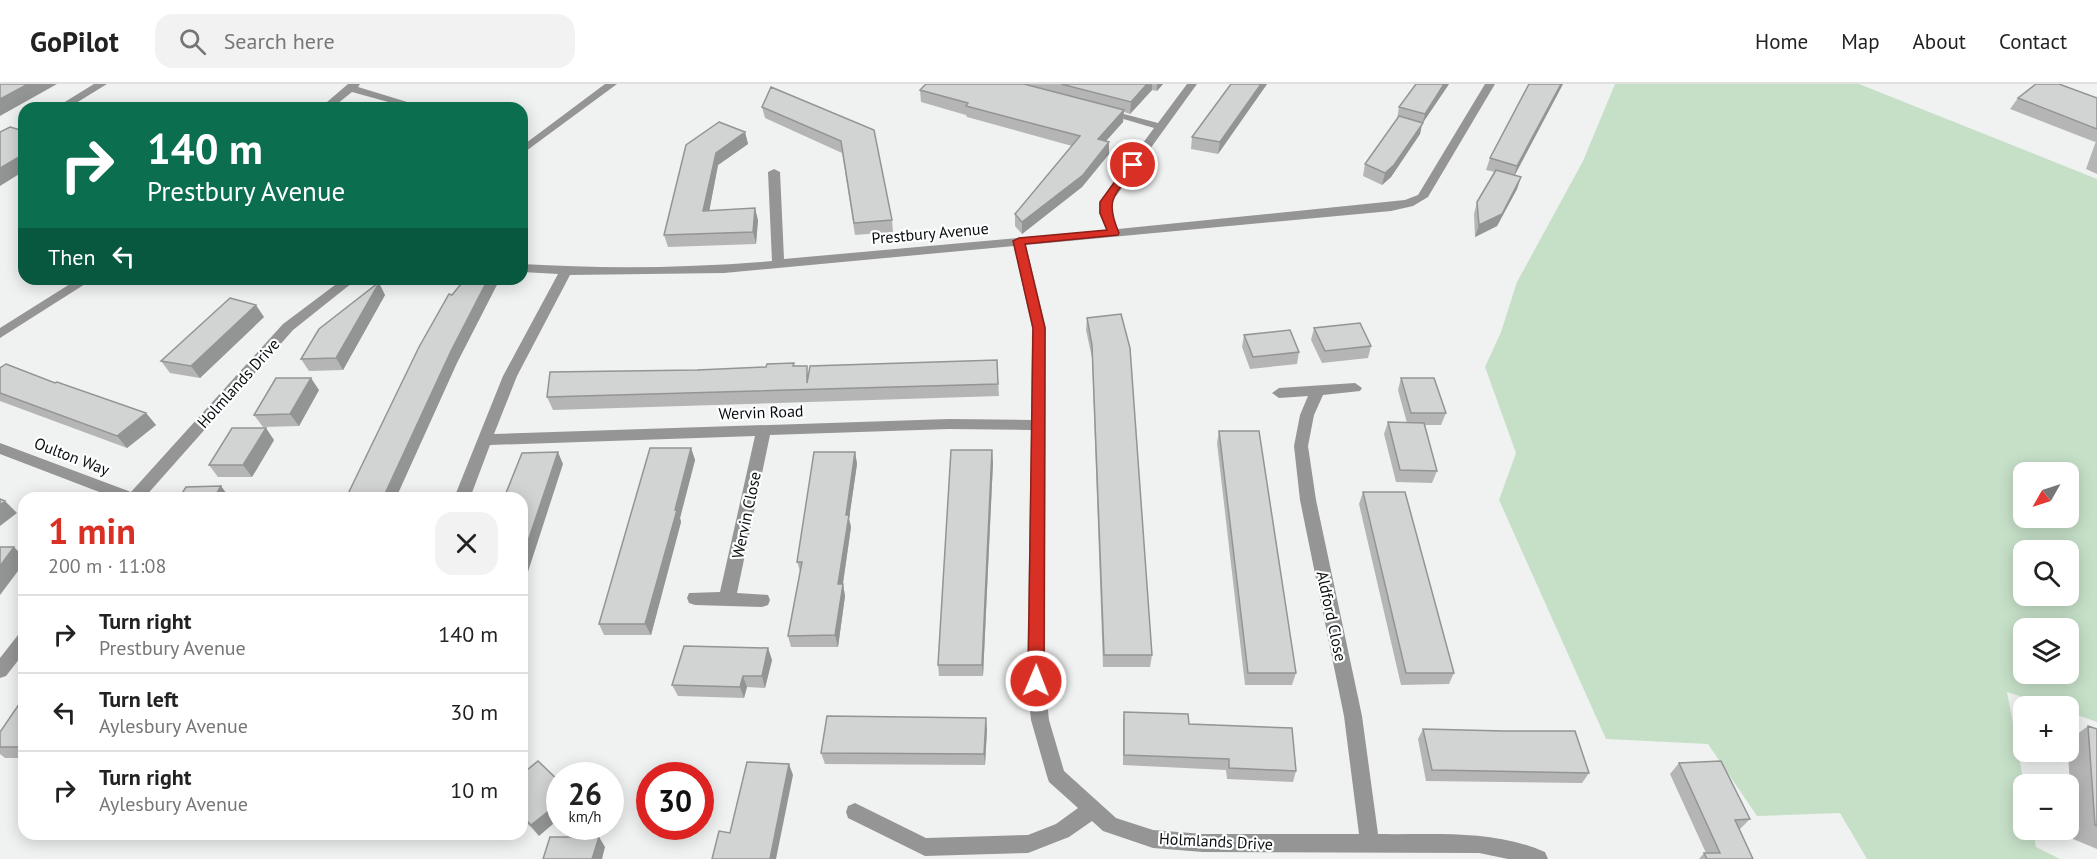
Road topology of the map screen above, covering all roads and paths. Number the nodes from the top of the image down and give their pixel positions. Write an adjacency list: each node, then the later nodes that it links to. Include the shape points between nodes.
1 (102, 84): 6 (street)
2 (612, 84): 12 (street)
3 (1192, 84): 10 (street)
4 (1490, 84): 15 (street, Prestbury Avenue, via 1422,197 1409,203)
5 (353, 86): 7 (street); 8 (street)
6 (70, 102)
7 (333, 102)
8 (403, 102)
9 (1094, 110): 10 (street)
10 (1161, 127): 15 (street, via 1105,202 1105,213)
11 (528, 138): 12 (street)
12 (536, 141): 13 (street)
13 (528, 147)
14 (774, 172): 17 (street)
15 (1114, 233): 16 (street, Prestbury Avenue)
16 (1019, 241): 17 (street, Prestbury Avenue); 26 (street, Holmlands Drive, via 1039,328)
17 (778, 264): 19 (street, Prestbury Avenue, via 662,271)
18 (528, 268): 19 (street, Prestbury Avenue)
19 (566, 270): 28 (street, via 510,376)
20 (78, 285): 22 (street)
21 (343, 285): 31 (street, Holmlands Drive, via 288,327)
22 (0, 334)
23 (1355, 388): 24 (street)
24 (1318, 390): 25 (street); 40 (street, Aldford Close, via 1307,415 1301,446 1308,500 1353,716)
25 (1279, 393)
26 (1039, 425): 27 (street, Wervin Road); 38 (street, Holmlands Drive, via 1036,681 1040,720 1056,776)
27 (764, 430): 28 (street, Wervin Road); 34 (street, Wervin Close)
28 (485, 440): 32 (street)
29 (0, 448): 30 (street, Oulton Way)
30 (117, 492)
31 (138, 492)
32 (464, 492)
33 (695, 598): 34 (street)
34 (727, 599): 35 (street)
35 (762, 600)
36 (18, 648): 37 (street)
37 (0, 671)
38 (1091, 810): 39 (street, via 1062,831 1028,844 925,847); 40 (street, Holmlands Drive, via 1110,825 1153,839)
39 (855, 812)
40 (1370, 845): 41 (street, Holmlands Drive, via 1479,844)
41 (1538, 859)

